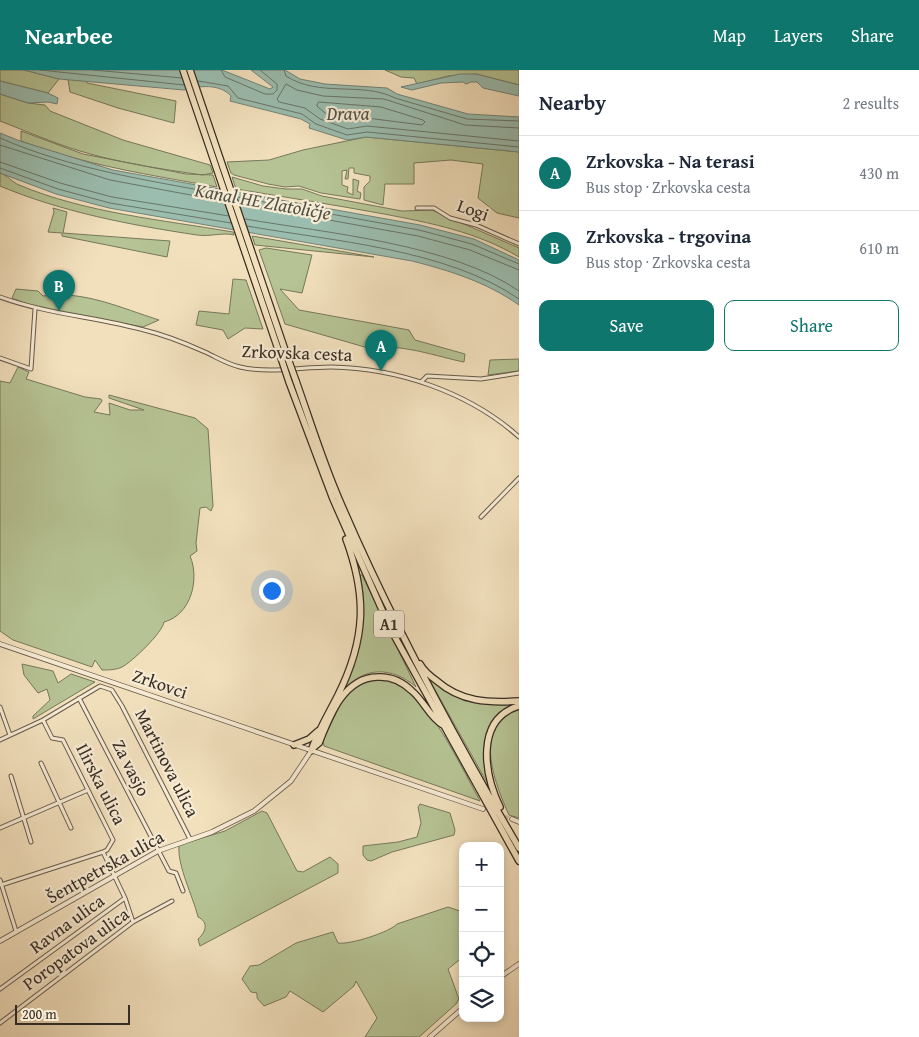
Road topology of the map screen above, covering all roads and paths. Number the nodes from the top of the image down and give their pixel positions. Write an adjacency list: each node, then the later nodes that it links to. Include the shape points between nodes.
1 (183, 70): 9 (highway, A1, bridge, via 280,355)
2 (190, 70): 9 (highway, A1, bridge)
3 (417, 208): 4 (street, Logi, via 434,208 450,218)
4 (519, 244)
5 (0, 297): 6 (street, Zrkovska cesta)
6 (36, 309): 7 (street, via 30,368); 10 (street, Zrkovska cesta, via 143,329 183,342 239,367 268,370 363,369)
7 (0, 358)
8 (519, 373): 10 (street, via 481,379 427,376)
9 (293, 382): 14 (highway, A1); 16 (highway, A1, via 339,499)
10 (421, 382): 11 (street, Zrkovska cesta, via 490,415)
11 (519, 437)
12 (519, 478): 13 (street)
13 (481, 516)
14 (342, 520): 22 (highway, A1, via 390,628); 23 (highway, via 359,578 361,631 353,660)
15 (0, 644): 26 (street, Zrkovci)
16 (409, 649): 18 (highway, via 423,670 461,697 482,702); 38 (highway, A1)
17 (79, 698): 21 (street); 39 (street, Martinova ulica, via 95,688 106,687 116,695); 42 (street, Za vasjo)
18 (519, 701)
19 (519, 706): 38 (highway, via 496,720 487,745 491,781)
20 (0, 707): 24 (street)
21 (42, 720): 24 (street); 30 (street, Ilirska ulica, via 52,738 63,740)
22 (443, 725): 27 (highway, via 436,722 414,692 401,682 383,676 368,678 348,689 320,742); 44 (highway, A1)
23 (320, 730): 26 (highway); 27 (highway)
24 (10, 736): 25 (street)
25 (0, 740)
26 (294, 745): 27 (street, Zrkovci)
27 (311, 751): 32 (street, Zrkovci); 39 (street, Šentpetrska ulica, via 288,784 263,805 226,825)
28 (41, 763): 31 (street)
29 (12, 776): 33 (street)
30 (88, 790): 31 (street); 43 (street, Ilirska ulica, via 113,838)
31 (59, 802): 33 (street); 37 (street)
32 (483, 810)
33 (23, 818): 36 (street); 40 (street)
34 (512, 819): 35 (street)
35 (519, 822)
36 (0, 828)
37 (71, 828)
38 (508, 828): 41 (highway, A1)
39 (190, 839): 42 (street, Šentpetrska ulica)
40 (31, 842)
41 (519, 848)
42 (158, 851): 45 (street, Šentpetrska ulica); 48 (street, Za vasjo, via 170,872 176,873)
43 (103, 852): 45 (street, Ilirska ulica); 47 (street)
44 (519, 861)
45 (115, 876): 49 (street, Ilirska ulica); 52 (street, Šentpetrska ulica)
46 (0, 880): 47 (street)
47 (1, 885): 52 (street)
48 (183, 892)
49 (126, 898): 51 (street, Ilirska ulica); 56 (street, Ravna ulica)
50 (172, 901): 51 (street, Poropatova ulica)
51 (133, 922): 58 (street, Poropatova ulica)
52 (16, 932): 53 (street, Šentpetrska ulica)
53 (0, 941)
54 (519, 964): 55 (street)
55 (504, 974)
56 (0, 989)
57 (459, 1012): 59 (street)
58 (0, 1023)
59 (430, 1037)

